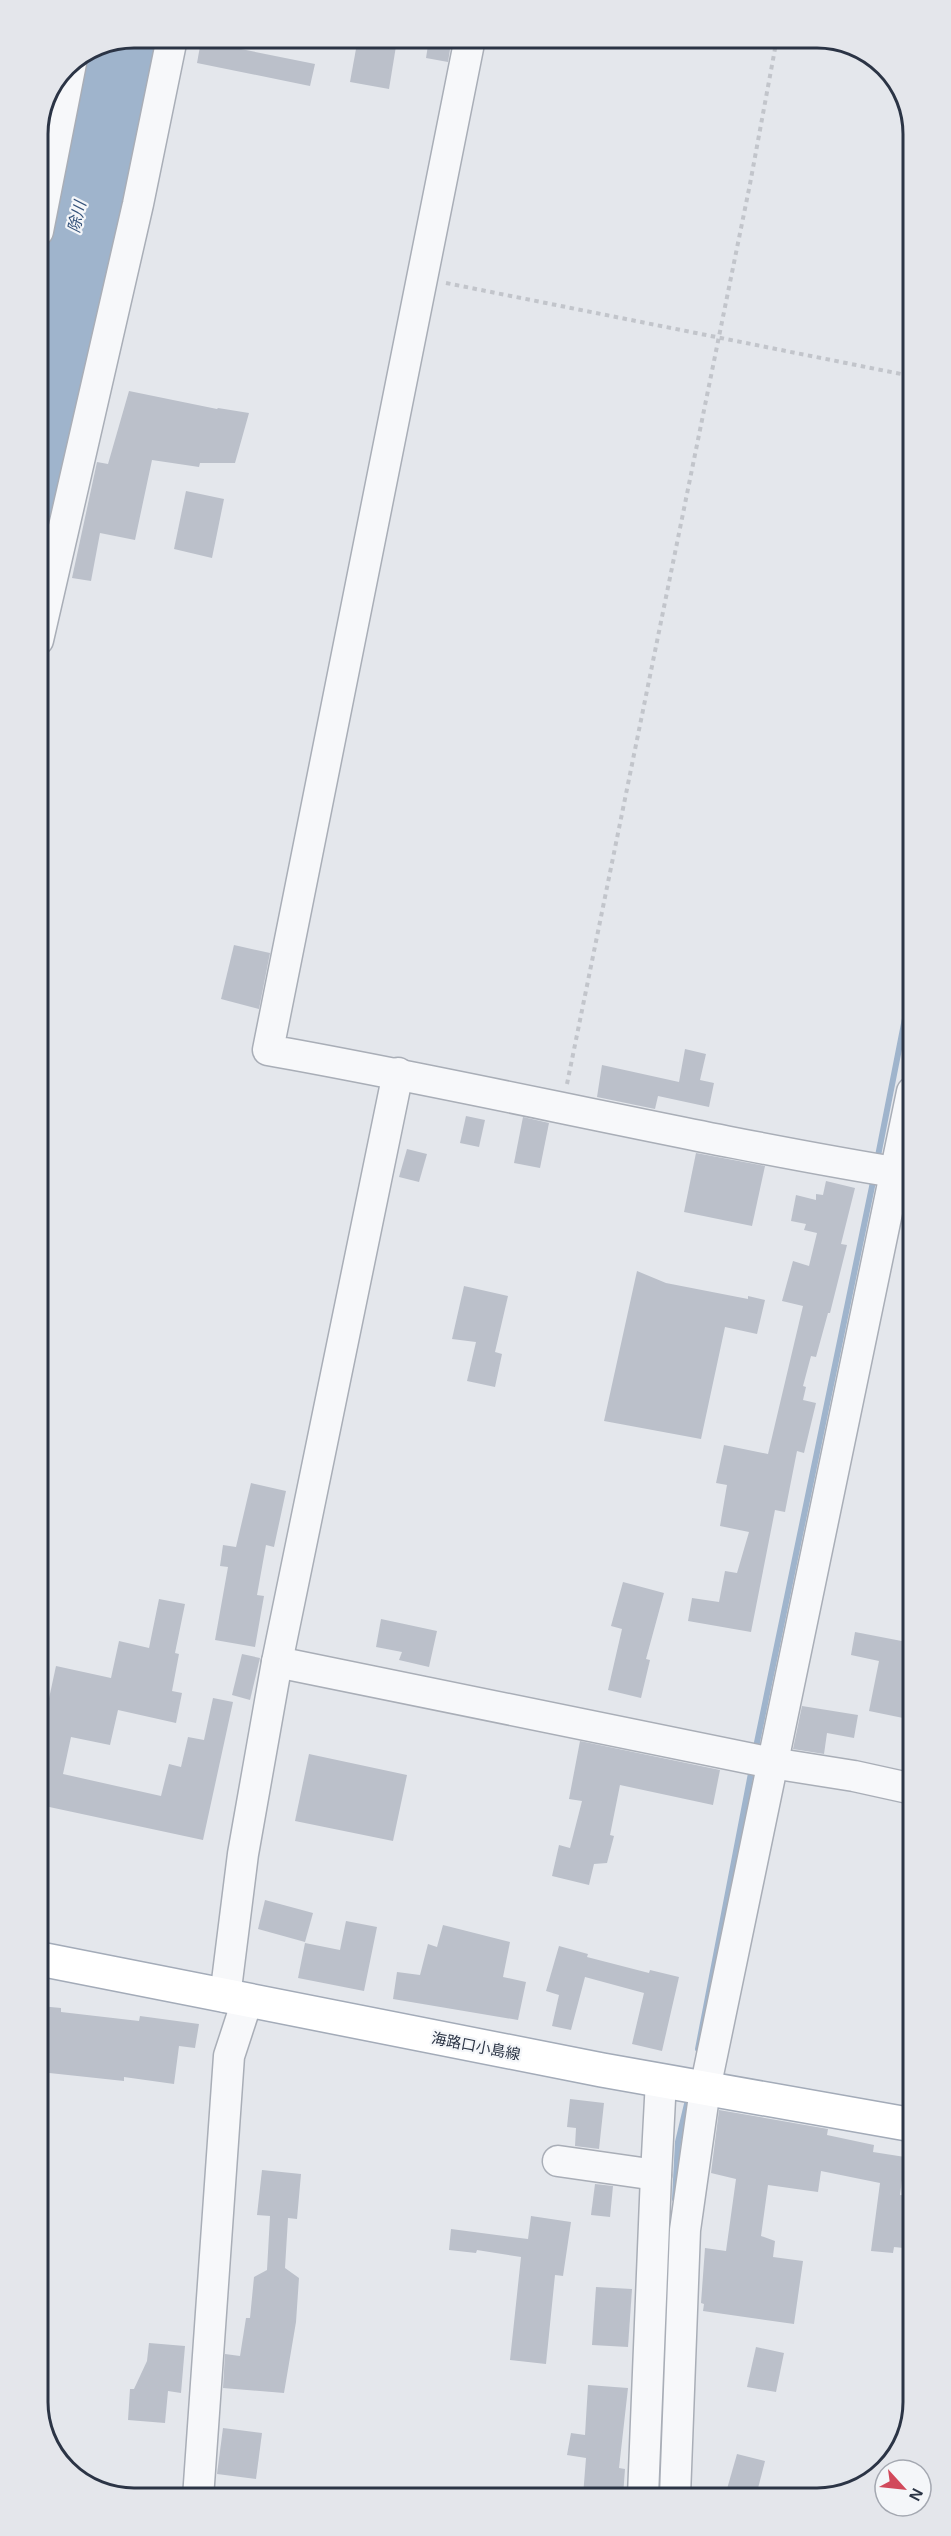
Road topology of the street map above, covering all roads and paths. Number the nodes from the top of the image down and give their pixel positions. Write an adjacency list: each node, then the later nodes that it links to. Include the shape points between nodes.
1 (170, 48): 9 (street)
2 (468, 48): 6 (street)
3 (775, 48): 7 (path)
4 (67, 80): 5 (street)
5 (48, 167)
6 (421, 278): 7 (path); 10 (street, via 268,1050)
7 (717, 338): 8 (path); 11 (path)
8 (903, 375)
9 (48, 596)
10 (398, 1073): 11 (street); 13 (street)
11 (564, 1109): 12 (street)
12 (903, 1174): 14 (street)
13 (277, 1662): 14 (street); 17 (street, via 243,1854)
14 (772, 1763): 15 (street); 19 (street)
15 (903, 1787)
16 (48, 1961): 17 (main road, 海路口小島線)
17 (236, 1999): 18 (main road, 海路口小島線); 23 (street)
18 (661, 2080): 19 (main road, 海路口小島線); 22 (street)
19 (705, 2088): 20 (main road, 海路口小島線); 25 (street, via 685,2230)
20 (903, 2123)
21 (558, 2161): 22 (street)
22 (656, 2175): 24 (street)
23 (199, 2488)
24 (643, 2488)
25 (675, 2488)

